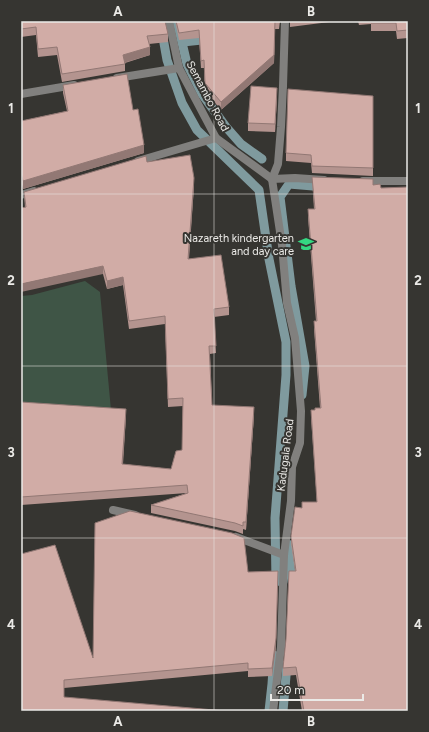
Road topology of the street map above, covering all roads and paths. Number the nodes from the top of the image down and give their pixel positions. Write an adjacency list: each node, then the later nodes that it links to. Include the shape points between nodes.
1 (169, 21): 3 (street, Semambo Road)
2 (284, 21): 9 (street, via 278,164)
3 (179, 68): 4 (street); 7 (street, Semambo Road)
4 (111, 79)
5 (81, 84): 6 (street)
6 (21, 94)
7 (216, 138): 8 (street); 9 (street, Semambo Road)
8 (133, 162)
9 (272, 179): 10 (street); 18 (street, Kadugala Road, via 282,245 287,303 295,338 301,411 300,443 292,467)
10 (332, 180)
11 (354, 181): 12 (street)
12 (408, 181)
13 (44, 188): 14 (street)
14 (21, 195)
15 (113, 510): 16 (street)
16 (143, 516)
17 (226, 535): 18 (street)
18 (284, 555): 19 (street, Kadugala Road, via 281,647)
19 (273, 711)

